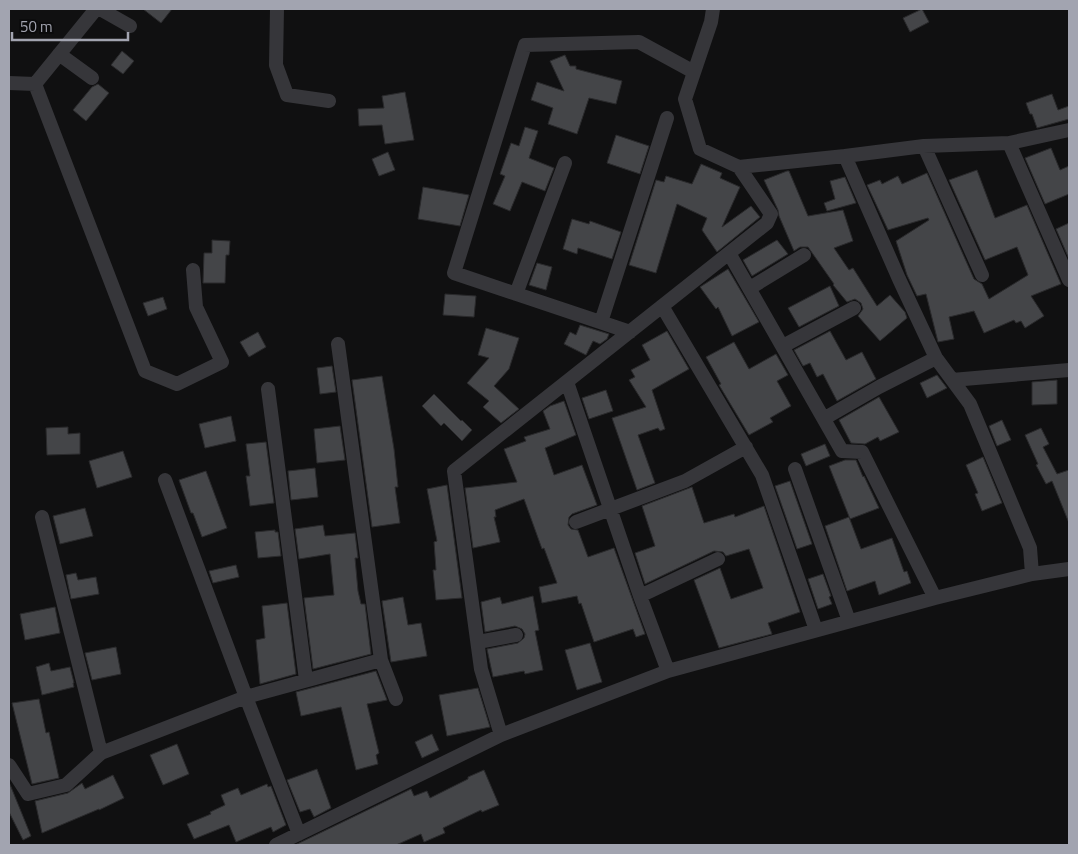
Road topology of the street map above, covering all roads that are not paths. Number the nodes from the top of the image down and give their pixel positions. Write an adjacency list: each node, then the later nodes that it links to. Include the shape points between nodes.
1 (96, 9): 6 (street)
2 (100, 9): 5 (street)
3 (277, 9): 11 (street, via 276,65 287,95)
4 (713, 9): 7 (street)
5 (130, 26)
6 (59, 54): 8 (street); 10 (street)
7 (694, 72): 18 (street, via 685,99 700,149); 25 (street, via 639,42 525,45 454,273)
8 (92, 78)
9 (9, 82): 10 (street)
10 (35, 84): 21 (street, via 145,371 177,384 222,362 196,307)
11 (330, 101)
12 (667, 118): 28 (street)
13 (1069, 130): 14 (street)
14 (1009, 143): 15 (street); 23 (street)
15 (924, 146): 16 (street); 22 (street)
16 (845, 156): 18 (street); 32 (street)
17 (565, 163): 25 (street)
18 (739, 168): 19 (street, via 771,214 767,224)
19 (729, 253): 24 (street); 26 (street)
20 (804, 255): 24 (street)
21 (193, 270)
22 (982, 275)
23 (1069, 280)
24 (750, 288): 31 (street)
25 (516, 294): 28 (street)
26 (662, 306): 29 (street); 38 (street)
27 (854, 308): 31 (street)
28 (601, 322): 29 (street)
29 (630, 332): 35 (street)
30 (338, 344): 53 (street)
31 (783, 346): 37 (street)
32 (936, 358): 34 (street); 37 (street)
33 (1067, 374): 34 (street)
34 (952, 380): 46 (street, via 970,404 1030,548)
35 (567, 382): 41 (street); 52 (street, via 454,471)
36 (268, 389): 55 (street)
37 (824, 418): 48 (street, via 842,450 862,452)
38 (746, 447): 41 (street, via 685,482); 50 (street, via 762,475)
39 (794, 469): 49 (street)
40 (165, 480): 56 (street)
41 (612, 509): 43 (street); 47 (street)
42 (42, 518): 59 (street)
43 (576, 522)
44 (718, 559): 47 (street)
45 (1069, 569): 46 (street)
46 (1032, 574): 48 (street)
47 (640, 596): 54 (street)
48 (935, 598): 49 (street)
49 (849, 621): 50 (street)
50 (816, 630): 54 (street)
51 (516, 635): 52 (street)
52 (478, 642): 58 (street, via 481,669)
53 (381, 660): 55 (street); 57 (street)
54 (668, 671): 58 (street)
55 (306, 680): 56 (street)
56 (246, 697): 59 (street); 61 (street)
57 (396, 699)
58 (501, 735): 61 (street)
59 (101, 753): 60 (street, via 66,785 28,794)
60 (9, 765)
61 (299, 834): 62 (street)
62 (276, 845)

